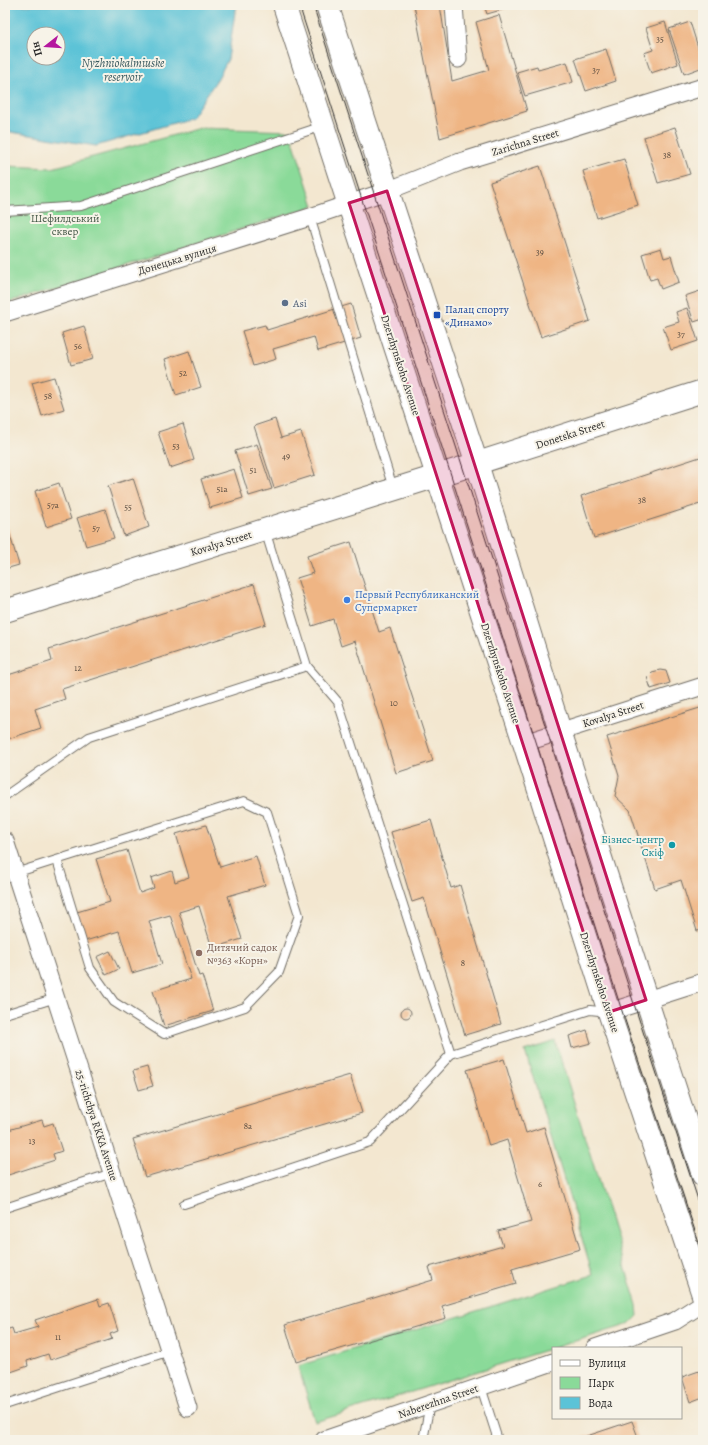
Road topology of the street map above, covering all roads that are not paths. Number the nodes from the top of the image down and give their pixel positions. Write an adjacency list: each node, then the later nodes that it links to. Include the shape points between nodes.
1 (284, 5): 6 (street, Dzerzhynskoho Avenue)
2 (327, 5): 7 (street)
3 (454, 5): 4 (street)
4 (458, 59)
5 (703, 87): 7 (street, Zarichna Street, via 460,162)
6 (324, 126): 8 (street, Dzerzhynskoho Avenue); 9 (lane, via 81,206)
7 (387, 191): 8 (street, Zarichna Street); 13 (street)
8 (349, 203): 10 (street, Донецька вулиця); 14 (street, Dzerzhynskoho Avenue)
9 (5, 211)
10 (310, 217): 11 (street, Донецька вулиця); 15 (lane)
11 (5, 313)
12 (703, 391): 13 (street, Donetska Street)
13 (476, 464): 14 (street, Donetska Street); 20 (street)
14 (437, 476): 15 (street, Kovalya Street); 21 (street, Dzerzhynskoho Avenue)
15 (393, 489): 16 (street, Kovalya Street)
16 (265, 529): 17 (street, Kovalya Street); 18 (lane)
17 (5, 611)
18 (308, 666): 22 (lane, via 89,737); 31 (lane, via 338,702)
19 (703, 686): 20 (street, Kovalya Street)
20 (560, 731): 21 (street, Kovalya Street); 28 (street)
21 (524, 743): 29 (street, Dzerzhynskoho Avenue)
22 (5, 796)
23 (5, 841): 25 (street, 25-richchya RKKA Avenue)
24 (57, 860): 24 (lane, via 244,801 267,812 299,914 279,972 245,1007 164,1034 114,1002 90,968); 25 (lane)
25 (15, 873): 27 (street, 25-richchya RKKA Avenue)
26 (703, 982): 28 (street)
27 (56, 998): 30 (lane); 32 (street, 25-richchya RKKA Avenue)
28 (646, 1000): 29 (street); 33 (street)
29 (609, 1012): 31 (lane, via 590,1010); 36 (street, Dzerzhynskoho Avenue)
30 (5, 1014)
31 (451, 1054): 34 (lane, via 370,1142)
32 (112, 1173): 35 (lane); 39 (street, 25-richchya RKKA Avenue)
33 (703, 1175)
34 (184, 1204)
35 (5, 1208)
36 (703, 1295)
37 (703, 1303): 38 (street, via 675,1321)
38 (598, 1347)
39 (170, 1351): 43 (lane); 44 (street, 25-richchya RKKA Avenue)
40 (552, 1362): 41 (street, Naberezhna Street)
41 (481, 1387): 42 (street, Naberezhna Street); 47 (lane)
42 (430, 1404): 45 (street, Naberezhna Street); 46 (lane)
43 (5, 1405)
44 (188, 1408)
45 (324, 1440)
46 (423, 1440)
47 (498, 1440)

